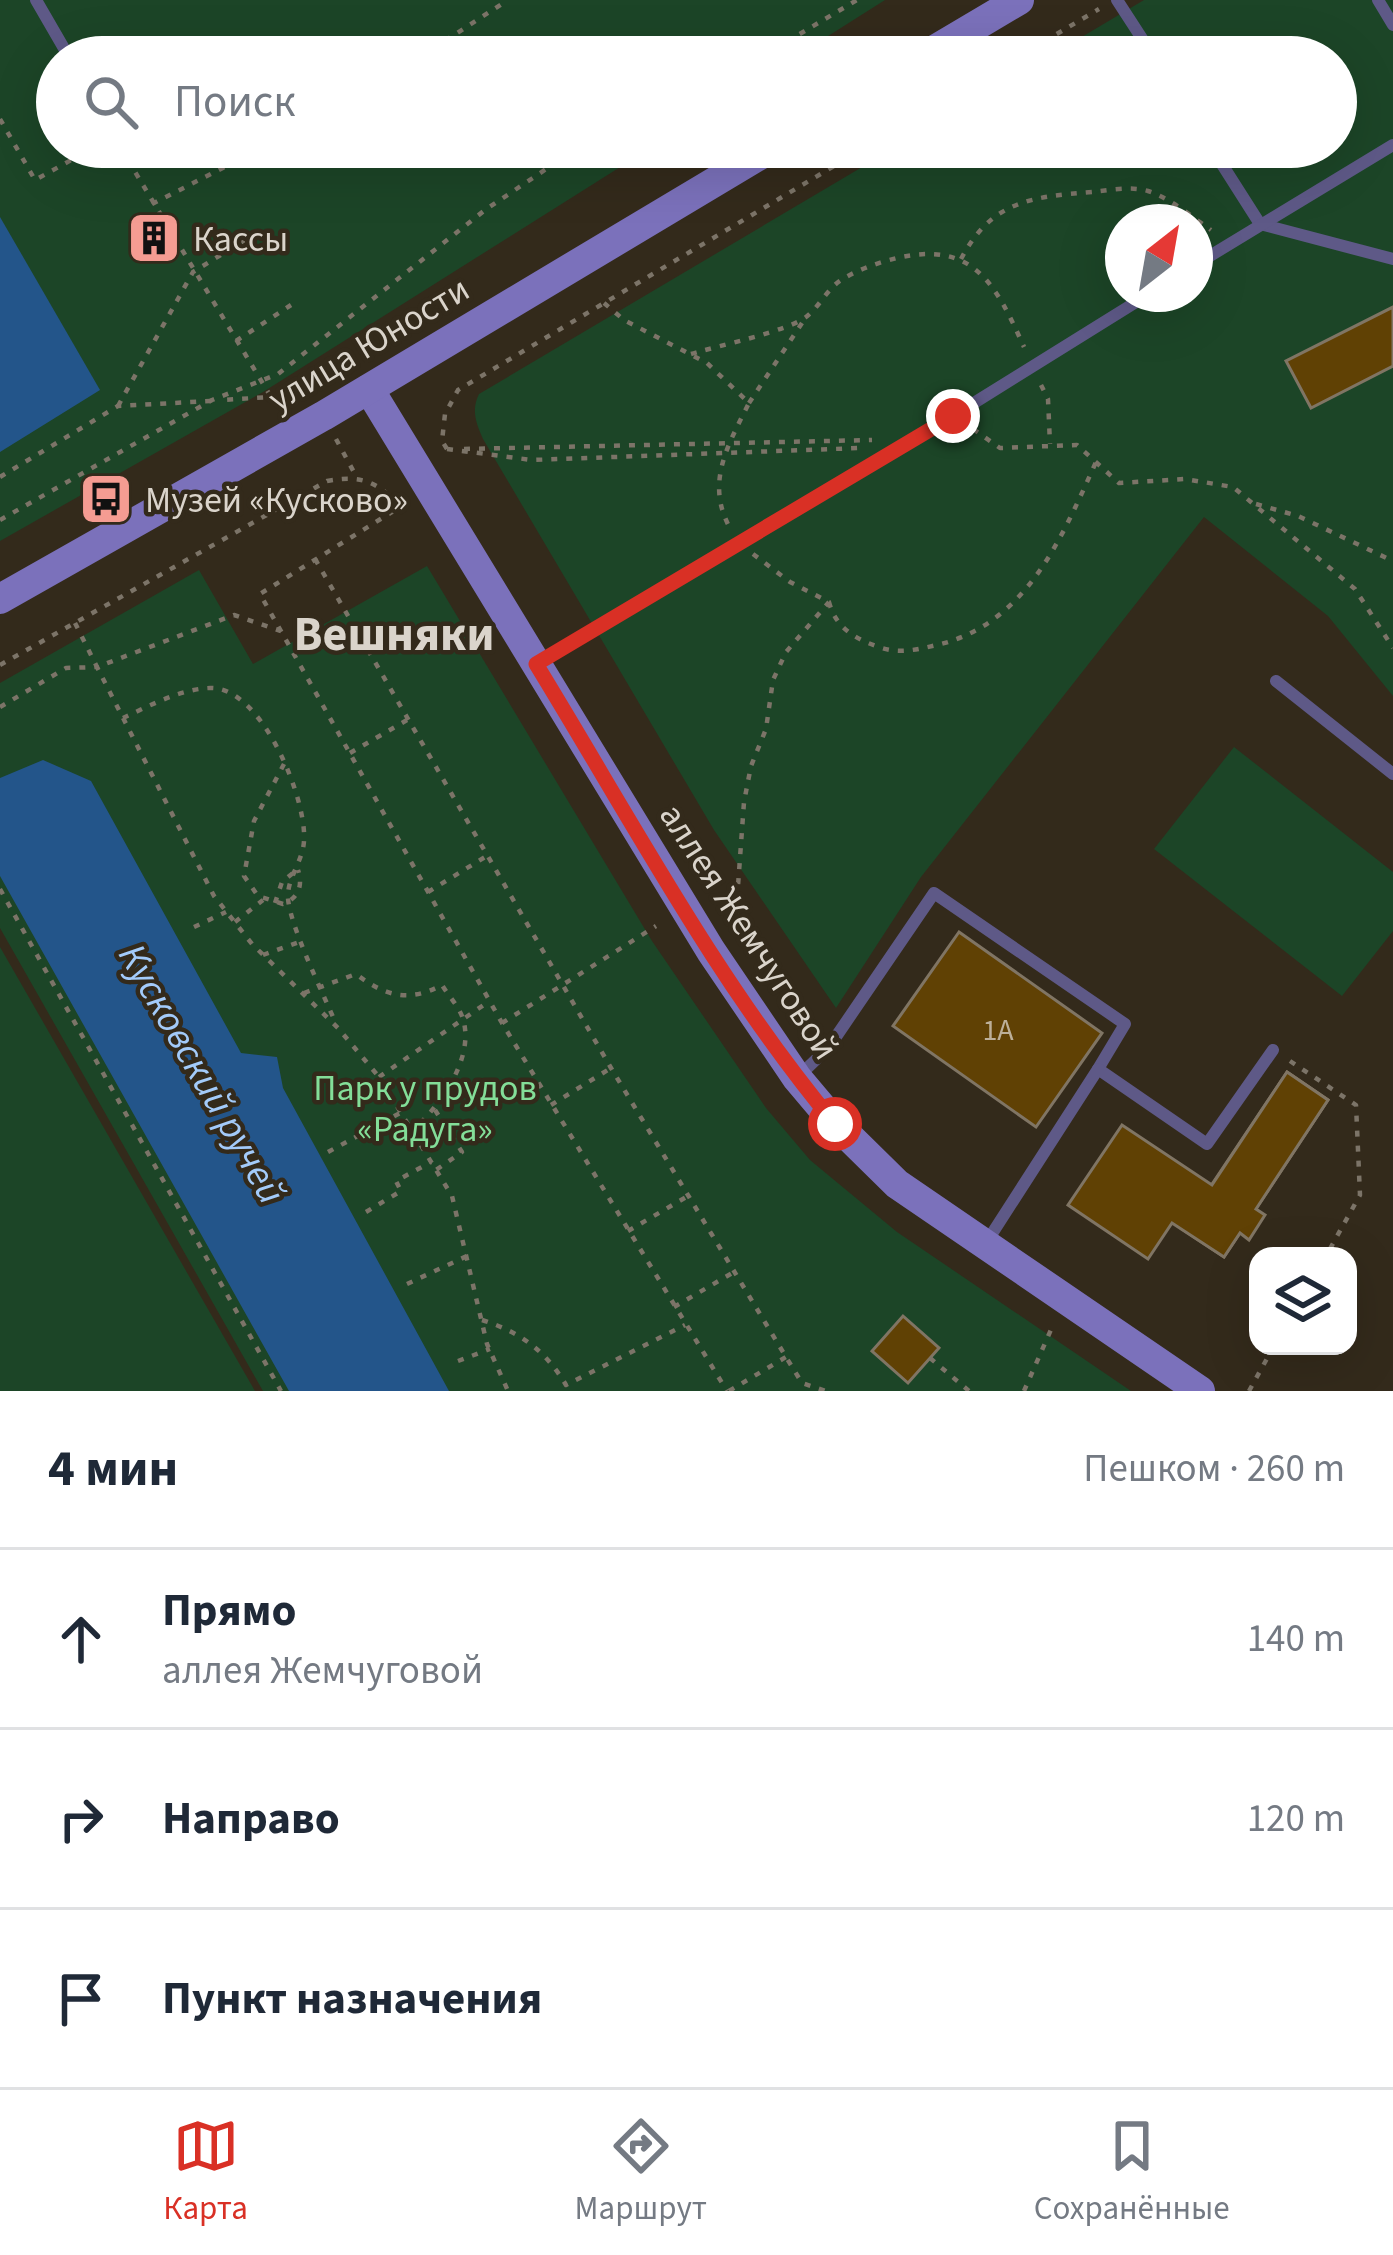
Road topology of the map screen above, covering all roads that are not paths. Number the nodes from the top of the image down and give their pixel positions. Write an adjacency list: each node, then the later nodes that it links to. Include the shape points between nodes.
1 (36, 0): 6 (lane)
2 (1019, 0): 7 (street)
3 (1116, 0): 8 (lane)
4 (1378, 0): 5 (lane)
5 (1393, 25)
6 (56, 36)
7 (958, 36)
8 (1140, 36)
9 (1393, 145): 10 (lane)
10 (1357, 166)
11 (738, 168): 18 (street, улица Юности)
12 (1224, 168): 14 (lane)
13 (1354, 168): 14 (lane)
14 (1260, 224): 15 (lane); 16 (lane)
15 (1213, 254)
16 (1393, 260)
17 (1120, 312): 20 (lane)
18 (369, 388): 19 (street, улица Юности); 20 (street, аллея Жемчуговой)
19 (0, 599)
20 (536, 664): 25 (street, аллея Жемчуговой)
21 (1276, 681): 22 (lane)
22 (1393, 774)
23 (1273, 1050): 24 (lane, via 1207,1144)
24 (1098, 1069): 25 (lane, via 1125,1024 934,893 829,1047); 26 (lane)
25 (797, 1078): 26 (street, аллея Жемчуговой, via 896,1184)
26 (985, 1245): 27 (street, аллея Жемчуговой)
27 (1200, 1391)

